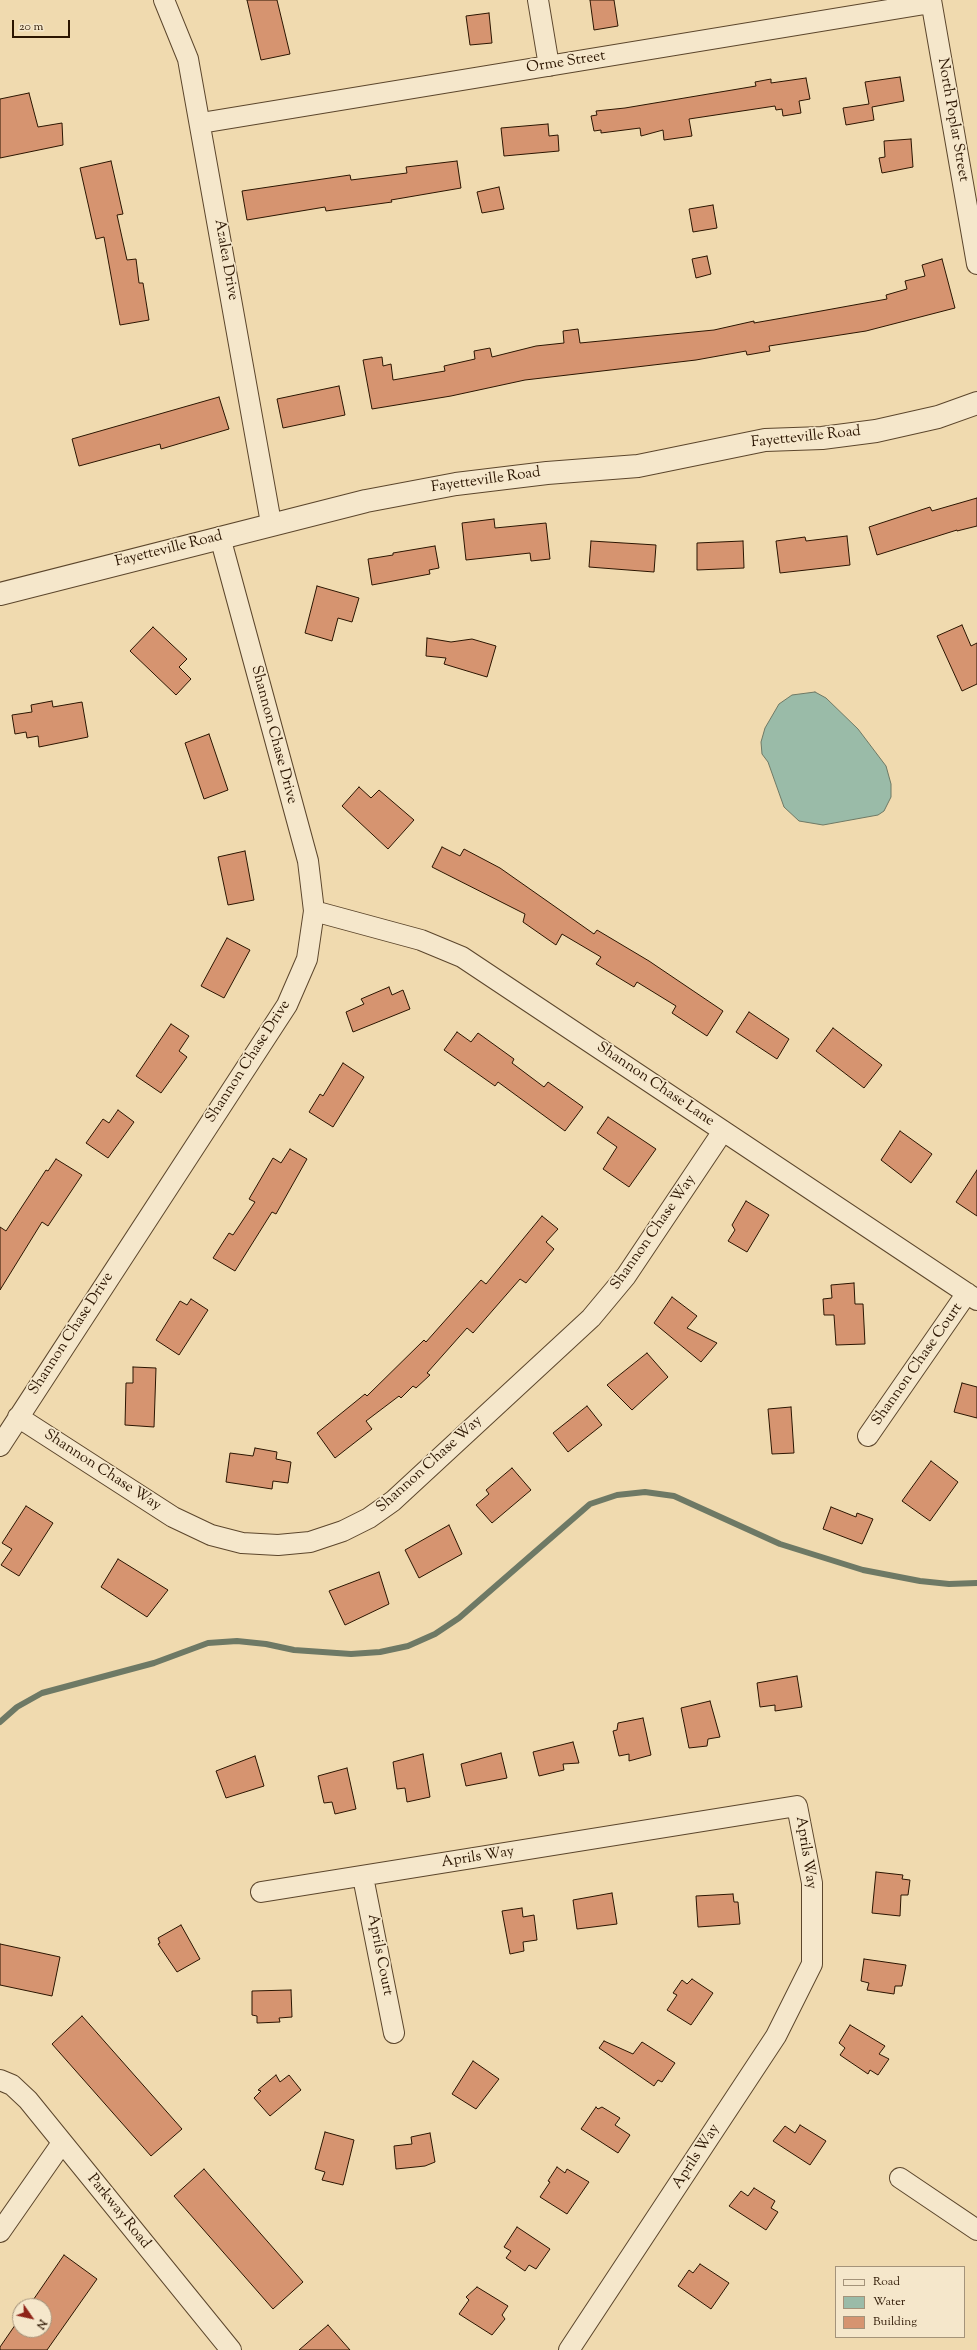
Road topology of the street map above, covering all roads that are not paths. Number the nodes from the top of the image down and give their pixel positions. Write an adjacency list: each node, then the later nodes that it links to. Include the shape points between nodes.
1 (164, 0): 5 (street, Azalea Drive, via 188,59)
2 (538, 0): 4 (street)
3 (931, 1): 4 (street, Orme Street); 6 (street, North Poplar Street)
4 (549, 66): 5 (street, Orme Street)
5 (201, 123): 8 (street, Azalea Drive)
6 (977, 264)
7 (977, 404): 8 (street, Fayetteville Road, via 876,431 822,438 765,440 638,466 547,472 456,484 366,501)
8 (271, 524): 9 (street, Fayetteville Road)
9 (220, 537): 10 (street, Fayetteville Road); 11 (street, Shannon Chase Drive, via 308,861)
10 (0, 594)
11 (314, 911): 12 (street, Shannon Chase Lane, via 421,940 462,957); 14 (street, Shannon Chase Drive, via 307,959 287,1005)
12 (723, 1131): 13 (street, Shannon Chase Lane); 14 (street, Shannon Chase Way, via 626,1276 591,1318 393,1501 344,1531 310,1542 278,1545 242,1543 211,1535 173,1517)
13 (972, 1296): 15 (street, Shannon Chase Court)
14 (18, 1417): 16 (street, Shannon Chase Drive)
15 (868, 1436)
16 (0, 1446)
17 (363, 1877): 18 (street, Aprils Way); 19 (street, Aprils Court); 26 (street, Aprils Way, via 798,1806 812,1883 812,1964 776,2036)
18 (261, 1892)
19 (394, 2033)
20 (0, 2080): 21 (street, Parkway Road, via 12,2085 28,2100)
21 (62, 2142): 24 (street); 25 (street, Parkway Road)
22 (900, 2178): 23 (street)
23 (977, 2230)
24 (0, 2232)
25 (231, 2350)
26 (569, 2350)

